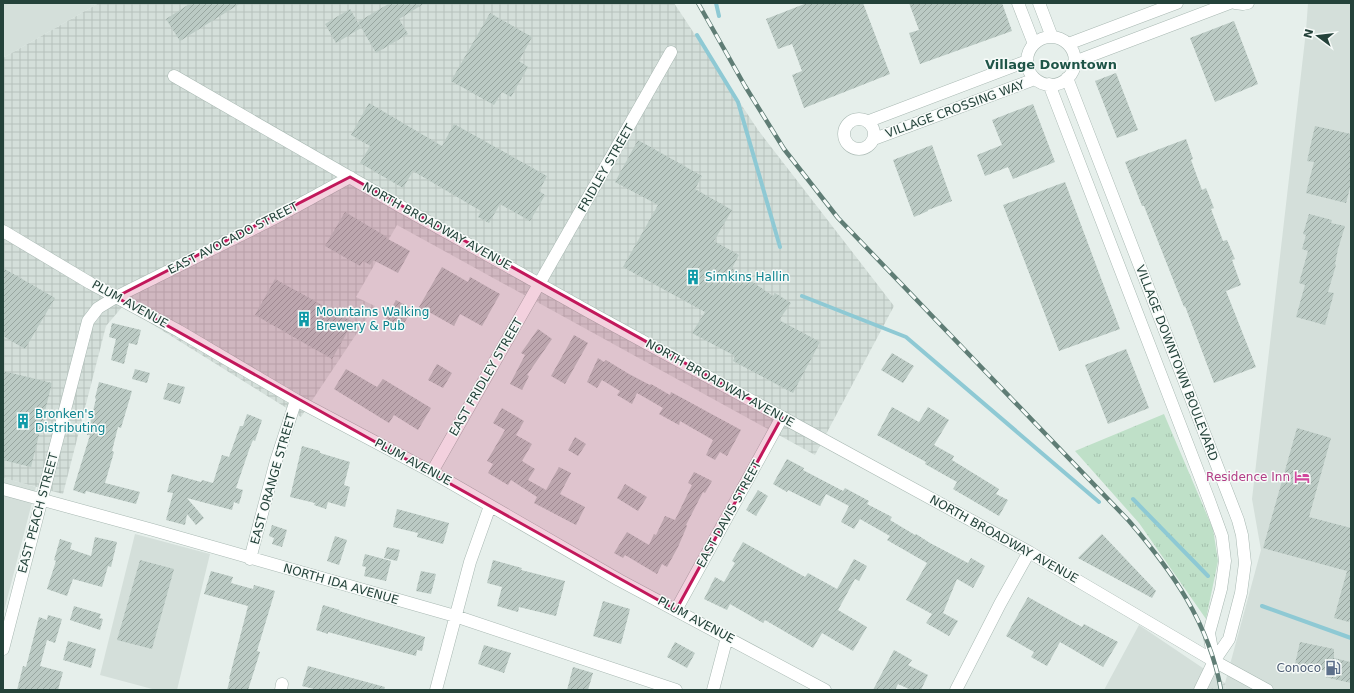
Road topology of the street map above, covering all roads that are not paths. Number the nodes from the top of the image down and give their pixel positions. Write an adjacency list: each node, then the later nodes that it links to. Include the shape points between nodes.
1 (1018, 3): 8 (street)
2 (1039, 3): 7 (street)
3 (1177, 3): 9 (street)
4 (1230, 3): 12 (street)
5 (1235, 3): 6 (street)
6 (1248, 3)
7 (1052, 37): 8 (street); 9 (street)
8 (1034, 44): 11 (street)
9 (1068, 44): 12 (street)
10 (671, 52): 21 (street, FRIDLEY STREET)
11 (1027, 61): 15 (street); 17 (street, VILLAGE CROSSING WAY)
12 (1074, 62): 14 (street, via 1071,74)
13 (174, 76): 19 (street, NORTH BROADWAY AVENUE)
14 (1067, 78): 16 (street, via 1059,83); 35 (street, VILLAGE DOWNTOWN BOULEVARD, via 1242,535 1245,563 1241,593 1229,639)
15 (1035, 79): 16 (street); 18 (street, VILLAGE CROSSING WAY)
16 (1049, 84): 35 (street, VILLAGE DOWNTOWN BOULEVARD, via 1222,536 1224,573 1209,633)
17 (869, 121): 18 (street, VILLAGE CROSSING WAY, via 874,129); 18 (street, VILLAGE CROSSING WAY, via 854,119 846,126 844,136 850,146 859,149 868,146)
18 (874, 139)
19 (350, 177): 21 (street, NORTH BROADWAY AVENUE); 22 (street, EAST AVOCADO STREET, via 275,218)
20 (3, 231): 22 (street, PLUM AVENUE)
21 (540, 283): 24 (street, NORTH BROADWAY AVENUE); 25 (street, EAST FRIDLEY STREET)
22 (116, 297): 23 (street, PLUM AVENUE); 27 (street, EAST PEACH STREET, via 98,308 88,321)
23 (296, 400): 25 (street, PLUM AVENUE); 30 (street, EAST ORANGE STREET, via 276,461)
24 (782, 417): 29 (street, NORTH BROADWAY AVENUE); 31 (street, EAST DAVIS STREET)
25 (432, 472): 28 (street, PLUM AVENUE)
26 (3, 489): 27 (street, NORTH IDA AVENUE)
27 (41, 500): 30 (street, NORTH IDA AVENUE); 34 (street, EAST PEACH STREET)
28 (490, 506): 31 (street, PLUM AVENUE); 32 (street, via 470,562)
29 (1030, 552): 35 (street, NORTH BROADWAY AVENUE); 40 (street)
30 (250, 559): 32 (street, NORTH IDA AVENUE)
31 (676, 610): 33 (street, PLUM AVENUE)
32 (455, 616): 36 (street); 37 (street, NORTH IDA AVENUE)
33 (727, 637): 38 (street); 39 (street, PLUM AVENUE)
34 (3, 649)
35 (1214, 661): 41 (street); 42 (street, NORTH BROADWAY AVENUE)
36 (436, 690)
37 (676, 690)
38 (713, 690)
39 (824, 690)
40 (956, 690)
41 (1200, 690)
42 (1267, 690)

